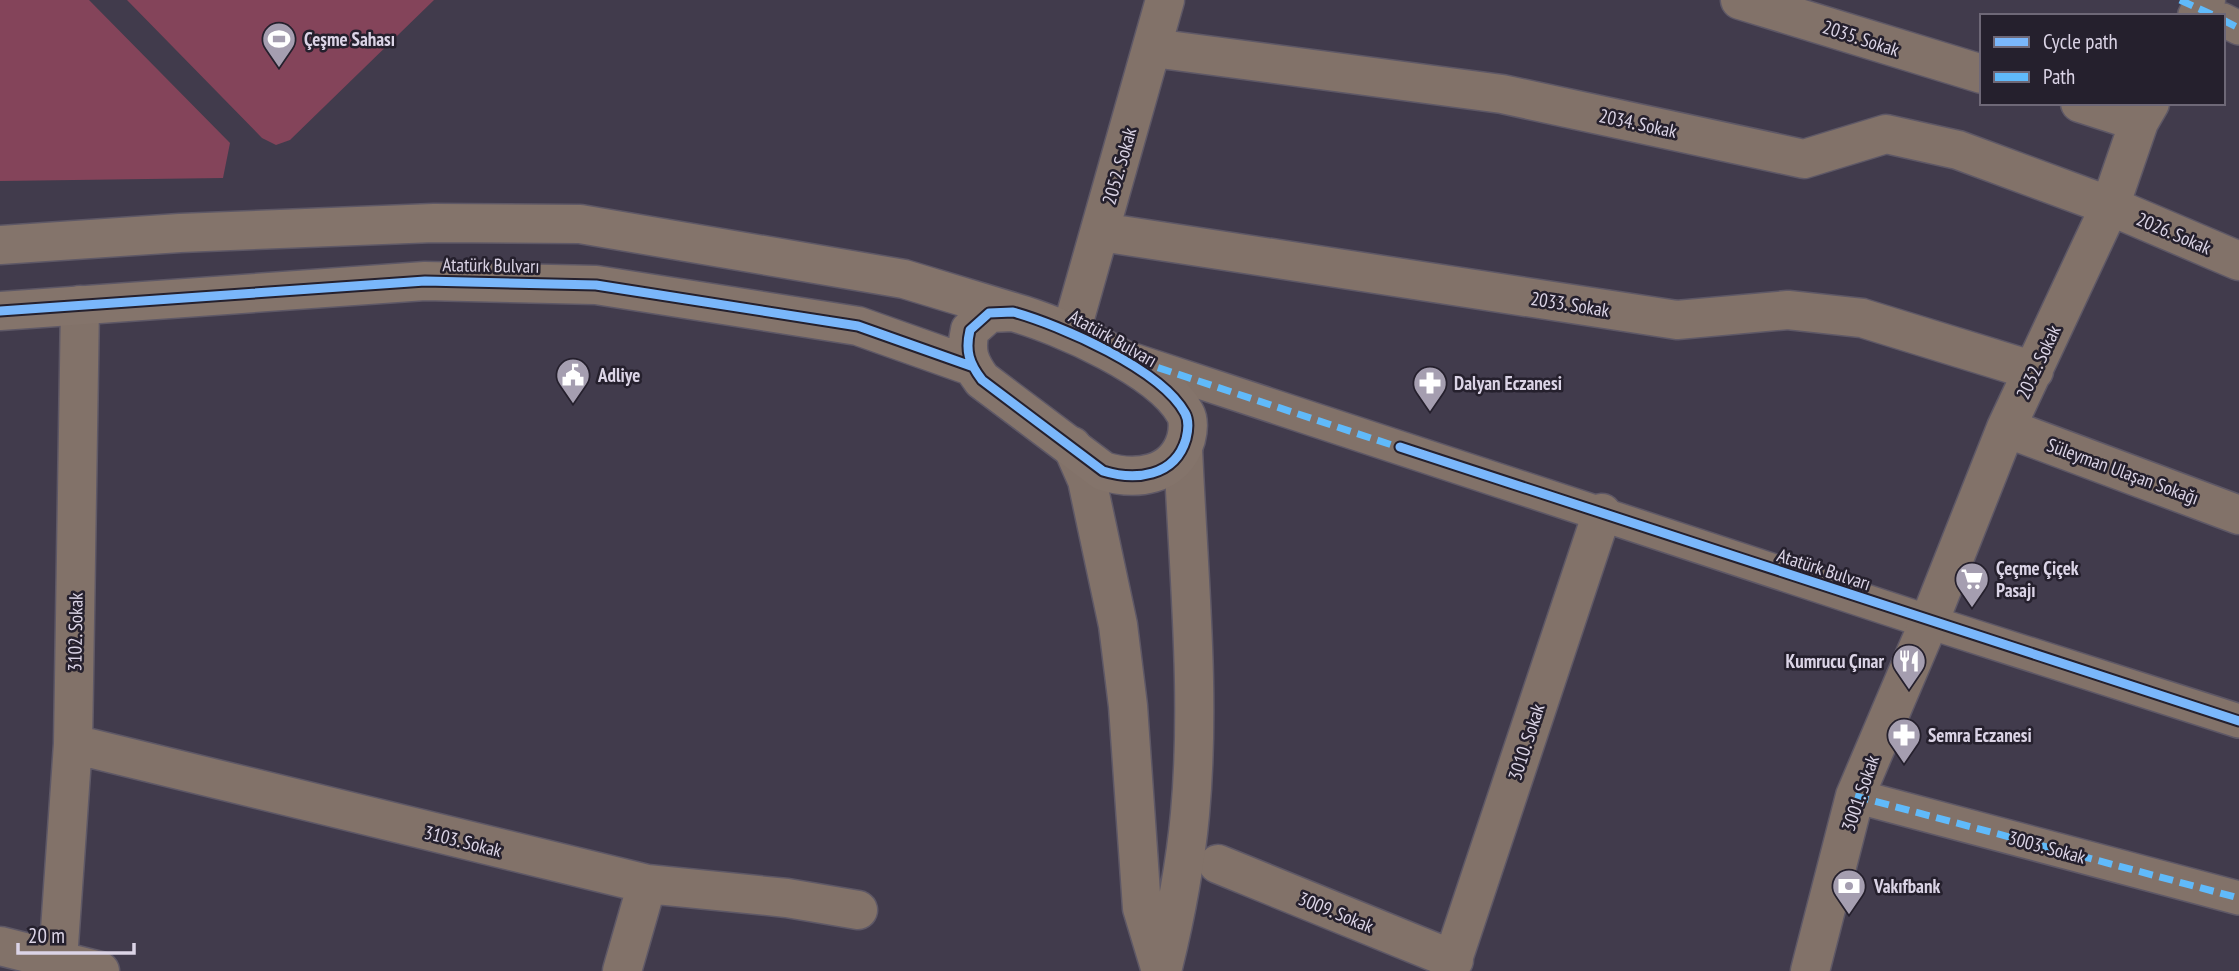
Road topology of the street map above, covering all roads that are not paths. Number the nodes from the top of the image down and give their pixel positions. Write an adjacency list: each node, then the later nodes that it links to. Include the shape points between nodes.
1 (1165, 0): 3 (street, 2052. Sokak)
2 (1740, 0): 4 (street, 2035. Sokak)
3 (1153, 48): 7 (street, 2034. Sokak, via 1502,94 1804,159 1886,134 1958,150); 8 (street, 2052. Sokak)
4 (1980, 73)
5 (2093, 105): 6 (street)
6 (2145, 113): 7 (street, 2032. Sokak)
7 (2110, 206): 10 (street, 2026. Sokak); 17 (street, 2032. Sokak)
8 (1101, 232): 14 (street, 2052. Sokak); 17 (street, 2033. Sokak, via 1677,320 1788,310 1862,317)
9 (0, 245): 13 (main road, Atatürk Bulvarı, via 434,223 580,224 904,279)
10 (2239, 261)
11 (80, 305): 12 (main road, Atatürk Bulvarı); 16 (main road, Atatürk Bulvarı, via 425,281 596,285 858,326); 25 (street, 3102. Sokak)
12 (0, 311)
13 (1013, 312): 14 (main road, Atatürk Bulvarı); 16 (main road, via 989,313 970,330 967,352)
14 (1071, 332): 15 (main road, Atatürk Bulvarı)
15 (1107, 351): 20 (main road, Atatürk Bulvarı, via 1173,397 1187,415); 21 (street, Atatürk Bulvarı)
16 (971, 366): 19 (main road, Atatürk Bulvarı, via 982,380)
17 (2034, 370): 18 (street, 2032. Sokak)
18 (2006, 428): 22 (street, Süleyman Ulaşan Sokağı); 23 (street, 2032. Sokak)
19 (1073, 446): 20 (main road, Atatürk Bulvarı, via 1103,471 1124,478 1152,474 1168,466); 36 (street, via 1087,480 1118,625 1142,908)
20 (1184, 448): 36 (street, via 1193,697 1191,812 1181,892)
21 (1602, 513): 23 (street, Atatürk Bulvarı); 33 (street, 3010. Sokak)
22 (2239, 515)
23 (1929, 622): 24 (street, Atatürk Bulvarı); 26 (street, 3001. Sokak)
24 (2239, 721)
25 (73, 744): 28 (street, 3103. Sokak); 32 (street, 3102. Sokak)
26 (1855, 796): 29 (street, 3003. Sokak); 37 (street, 3001. Sokak)
27 (1218, 863): 33 (street, 3009. Sokak)
28 (647, 884): 30 (street, 3103. Sokak); 35 (street)
29 (2239, 898)
30 (859, 910)
31 (0, 946): 32 (street)
32 (58, 959): 34 (street)
33 (1451, 966)
34 (100, 971)
35 (622, 971)
36 (1161, 971)
37 (1810, 971)

